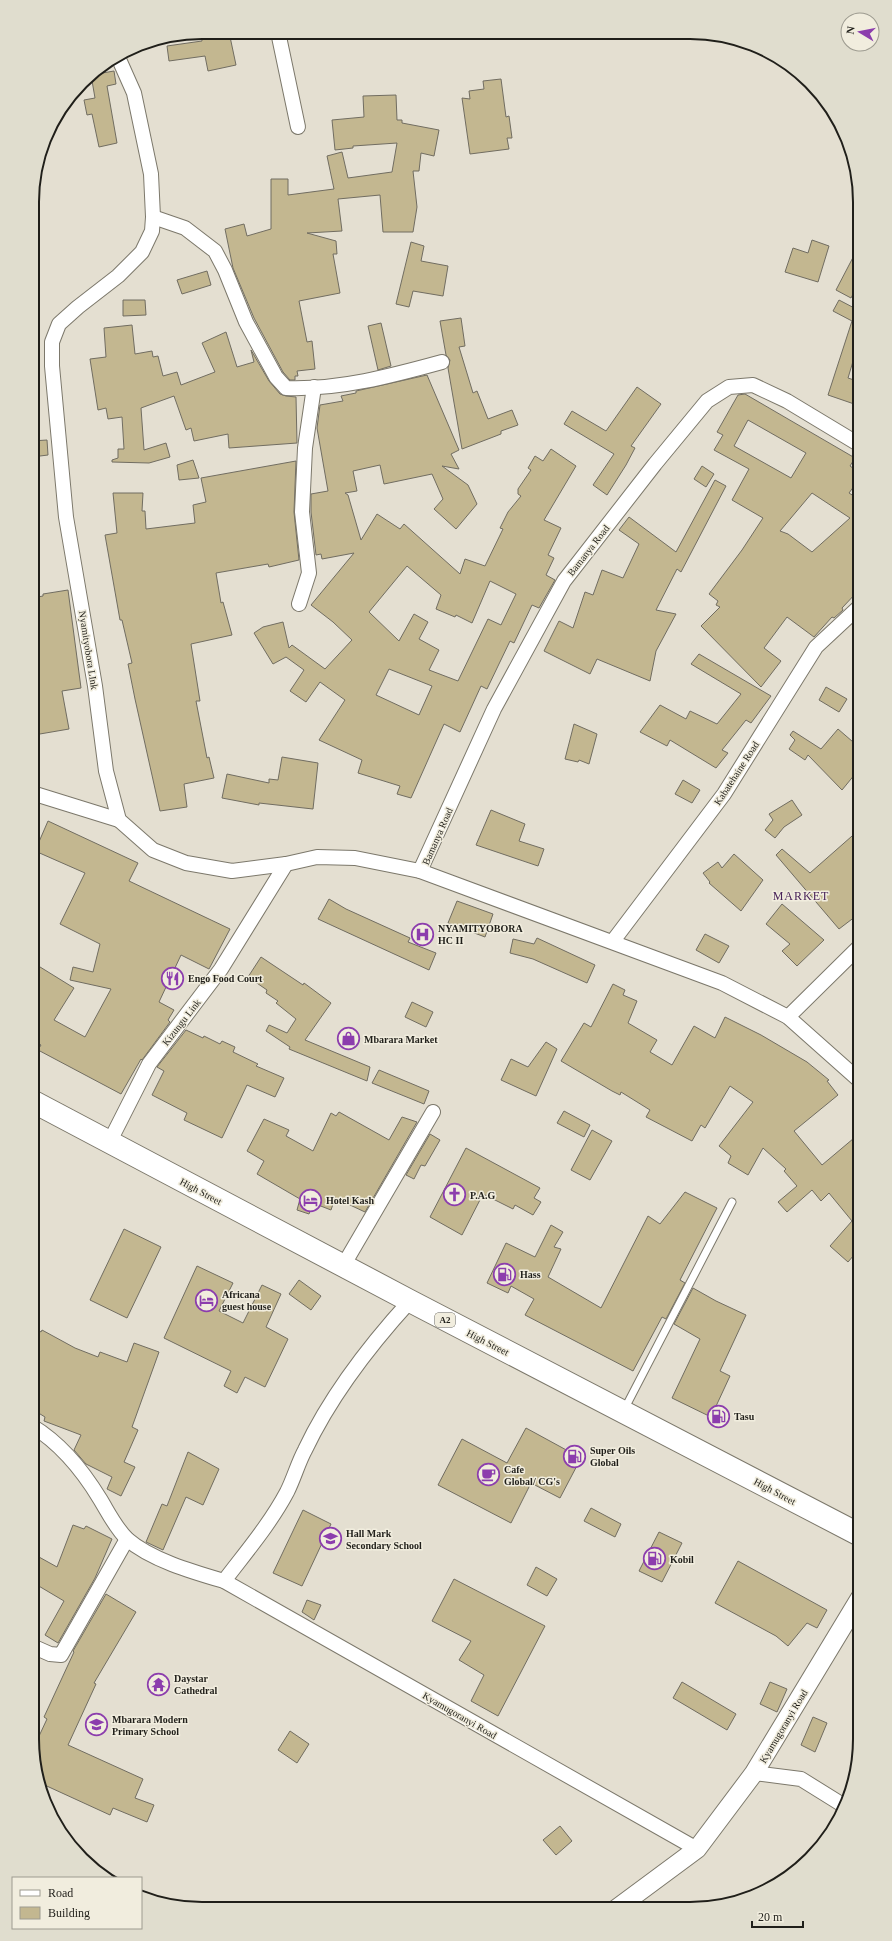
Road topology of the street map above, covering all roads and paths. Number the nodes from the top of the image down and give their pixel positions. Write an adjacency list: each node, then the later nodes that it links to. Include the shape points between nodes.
1 (279, 39): 3 (street)
2 (120, 61): 4 (street, Nyamityobora LInk, via 134,93 151,174)
3 (298, 127)
4 (154, 217): 6 (street, via 185,228 215,251 246,322 276,377 286,388); 11 (street, Nyamityobora LInk, via 152,231 142,252 118,276 59,324 52,342 66,517 95,686 106,771)
5 (442, 362): 6 (street, via 392,376)
6 (314, 387): 8 (street, via 305,448 302,512 309,573)
7 (853, 441): 13 (street, Bamanya Road, via 787,401 753,385 729,387 707,401 564,581 494,709)
8 (299, 604)
9 (853, 613): 14 (street, Kabatehaine Road, via 816,647 724,794)
10 (39, 795): 11 (street)
11 (119, 820): 12 (street, via 153,850 186,864 232,871)
12 (286, 864): 13 (street, via 317,857 355,858); 20 (street, Kizungu Link, via 222,969 149,1064)
13 (420, 871): 14 (street)
14 (612, 941): 16 (street, via 722,983)
15 (853, 953): 16 (street)
16 (788, 1017): 17 (street)
17 (853, 1075)
18 (39, 1105): 20 (main road, High Street / A2)
19 (433, 1112): 22 (street)
20 (109, 1143): 22 (main road, High Street / A2)
21 (732, 1202): 24 (lane)
22 (343, 1266): 23 (main road, High Street / A2)
23 (410, 1301): 24 (main road, High Street / A2); 28 (street, via 367,1350 346,1380 304,1451 287,1492 261,1534)
24 (623, 1412): 26 (main road, High Street / A2)
25 (39, 1431): 27 (street, Kyamugoranyi Road, via 61,1448 84,1475 113,1522)
26 (853, 1531)
27 (127, 1539): 28 (street, Kyamugoranyi Road, via 161,1560); 30 (street, via 61,1655)
28 (224, 1581): 33 (street, Kyamugoranyi Road)
29 (853, 1610): 31 (street, Kyamugoranyi Road)
30 (39, 1649)
31 (754, 1774): 32 (street, via 801,1779); 33 (street, Kyamugoranyi Road)
32 (840, 1803)
33 (697, 1848): 34 (street, Kyamugoranyi Road)
34 (624, 1902)

